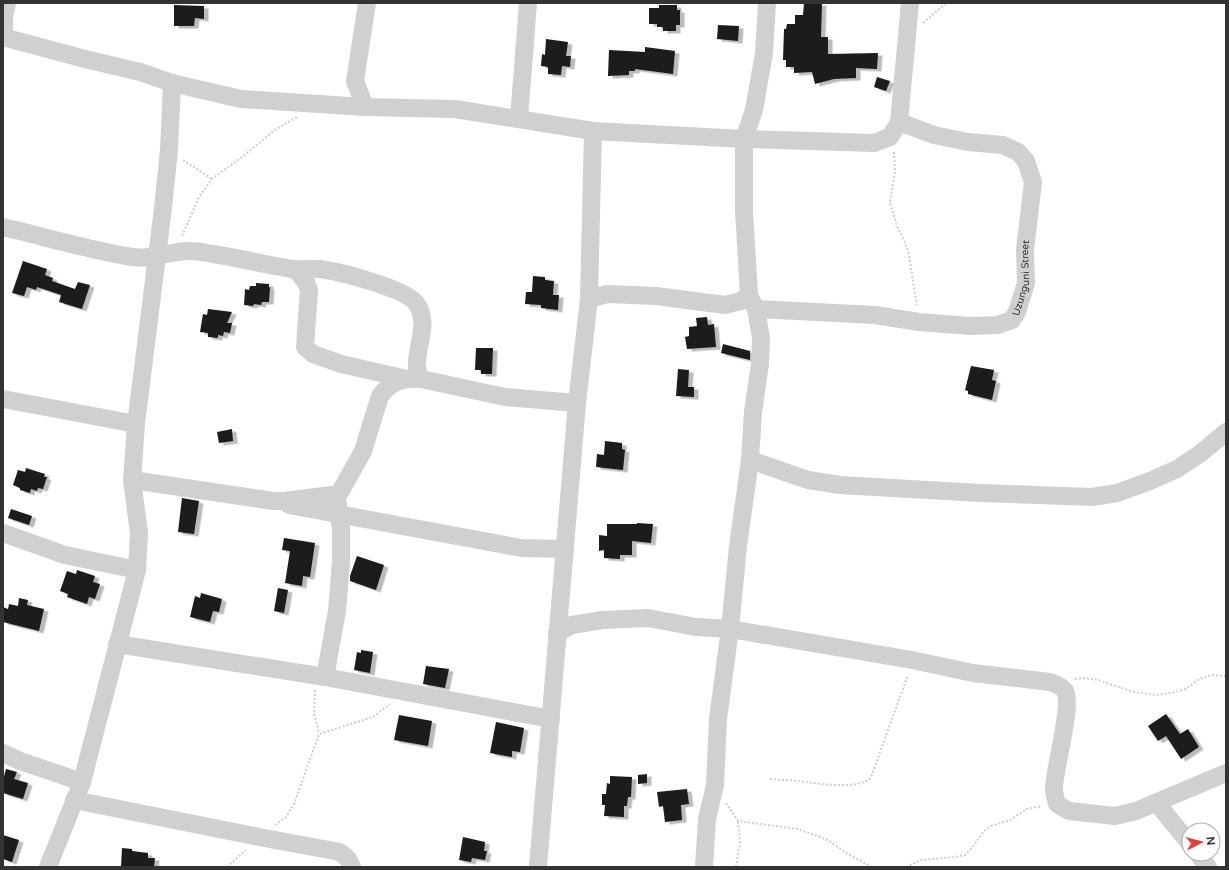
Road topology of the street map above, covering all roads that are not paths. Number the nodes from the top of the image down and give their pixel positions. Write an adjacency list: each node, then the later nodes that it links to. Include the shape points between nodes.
1 (7, 3): 6 (street)
2 (366, 3): 7 (street)
3 (528, 3): 11 (street)
4 (767, 3): 14 (street, via 764,53 754,110)
5 (910, 3): 12 (street)
6 (3, 37): 8 (street, via 140,72)
7 (355, 81): 9 (street); 10 (street)
8 (172, 83): 9 (street, via 242,99); 16 (street, via 169,150)
9 (326, 104): 10 (street)
10 (365, 107): 11 (street, via 455,109)
11 (519, 118): 13 (street)
12 (895, 130): 14 (street, via 874,143); 19 (street, Uzunguni Street, via 1003,145 1018,152 1026,162 1033,182 1025,250 1026,283 1012,320 998,325 971,326)
13 (593, 131): 14 (street); 18 (street)
14 (744, 140): 19 (street, via 744,211)
15 (3, 227): 16 (street, via 113,253 135,257)
16 (158, 256): 17 (street, via 192,251); 23 (street)
17 (295, 269): 20 (street, via 306,282 308,290 306,347 313,354 341,364); 20 (street, via 320,269 376,283 395,289 414,301 420,308 422,318)
18 (589, 298): 19 (street, via 607,294 656,296 725,305 741,301); 22 (street)
19 (753, 302): 25 (street, via 761,338)
20 (414, 379): 22 (street, via 505,397); 27 (street, via 393,384 380,396 363,451)
21 (3, 399): 23 (street)
22 (577, 403): 31 (street)
23 (136, 424): 26 (street)
24 (1226, 432): 25 (street, via 1177,469 1118,493 1092,496 840,485 808,480)
25 (750, 460): 33 (street)
26 (132, 480): 28 (street); 32 (street, via 139,533)
27 (339, 494): 28 (street); 29 (street)
28 (273, 501): 29 (street)
29 (338, 514): 31 (street, via 520,548); 36 (street, via 341,527 341,561 337,610)
30 (3, 534): 32 (street, via 65,555)
31 (564, 549): 34 (street)
32 (136, 570): 35 (street)
33 (730, 630): 34 (street, via 648,618 602,620 572,625); 42 (street, via 912,660 973,673 1050,682 1066,692 1067,704 1055,778 1057,804 1069,811 1115,816 1136,812); 47 (street, via 718,719 715,785 707,820)
34 (557, 633): 37 (street)
35 (117, 644): 36 (street); 40 (street)
36 (325, 677): 37 (street)
37 (551, 719): 46 (street)
38 (3, 753): 40 (street)
39 (1226, 773): 42 (street)
40 (82, 782): 41 (street)
41 (74, 800): 44 (street); 45 (street, via 340,852)
42 (1157, 803): 43 (street)
43 (1181, 833)
44 (48, 867)
45 (352, 867)
46 (538, 867)
47 (704, 867)

